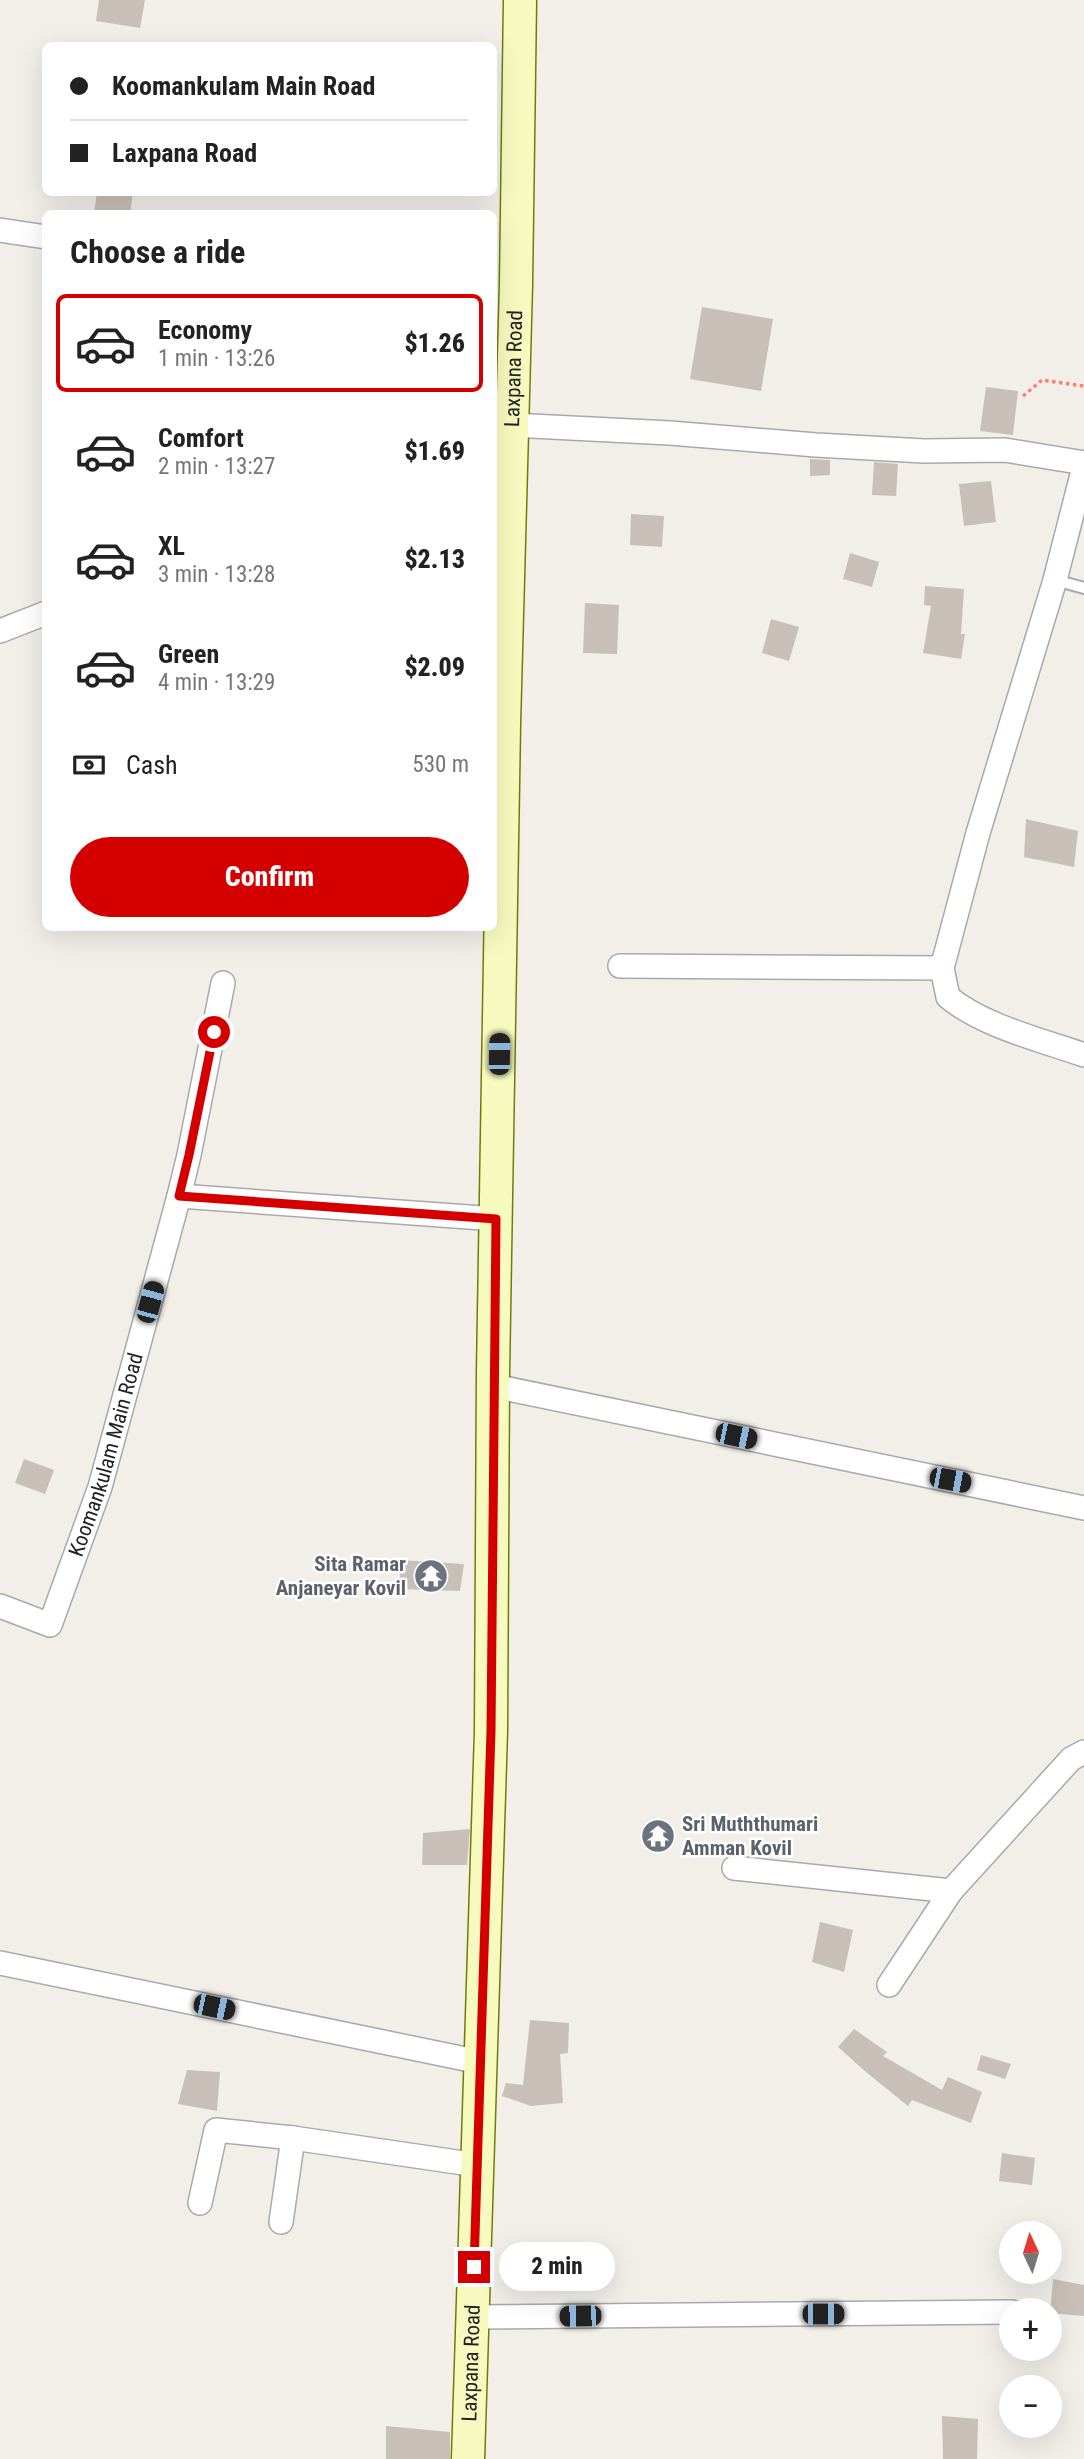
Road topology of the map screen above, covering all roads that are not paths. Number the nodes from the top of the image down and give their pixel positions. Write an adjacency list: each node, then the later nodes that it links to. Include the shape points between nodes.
1 (520, 0): 4 (street, Laxpana Road)
2 (0, 230): 3 (street)
3 (42, 236)
4 (505, 283): 5 (street, Laxpana Road)
5 (512, 425): 6 (street, via 924,451 1005,450); 11 (street, Laxpana Road)
6 (1084, 465): 7 (street)
7 (1055, 580): 8 (lane); 13 (street)
8 (1084, 588)
9 (42, 615): 10 (street)
10 (0, 631)
11 (499, 723): 17 (street, Laxpana Road)
12 (621, 967): 13 (street)
13 (942, 968): 15 (street, via 947,997 962,1009)
14 (223, 983): 16 (street, Koomankulam Main Road)
15 (1084, 1055)
16 (179, 1196): 17 (street); 20 (street, Koomankulam Main Road, via 100,1487 50,1625)
17 (496, 1219): 18 (street, Laxpana Road)
18 (494, 1386): 19 (street); 26 (street, Laxpana Road, via 491,1731)
19 (1084, 1507)
20 (0, 1606)
21 (1084, 1752): 23 (street, via 1071,1759)
22 (734, 1868): 23 (street)
23 (951, 1891): 25 (street)
24 (0, 1963): 26 (street)
25 (889, 1985)
26 (480, 2062): 28 (street, Laxpana Road)
27 (293, 2138): 28 (street); 29 (street, via 216,2130); 30 (street)
28 (477, 2165): 32 (street, Laxpana Road)
29 (201, 2203)
30 (281, 2222)
31 (999, 2312): 32 (street)
32 (472, 2317): 33 (street, Laxpana Road)
33 (468, 2459)

